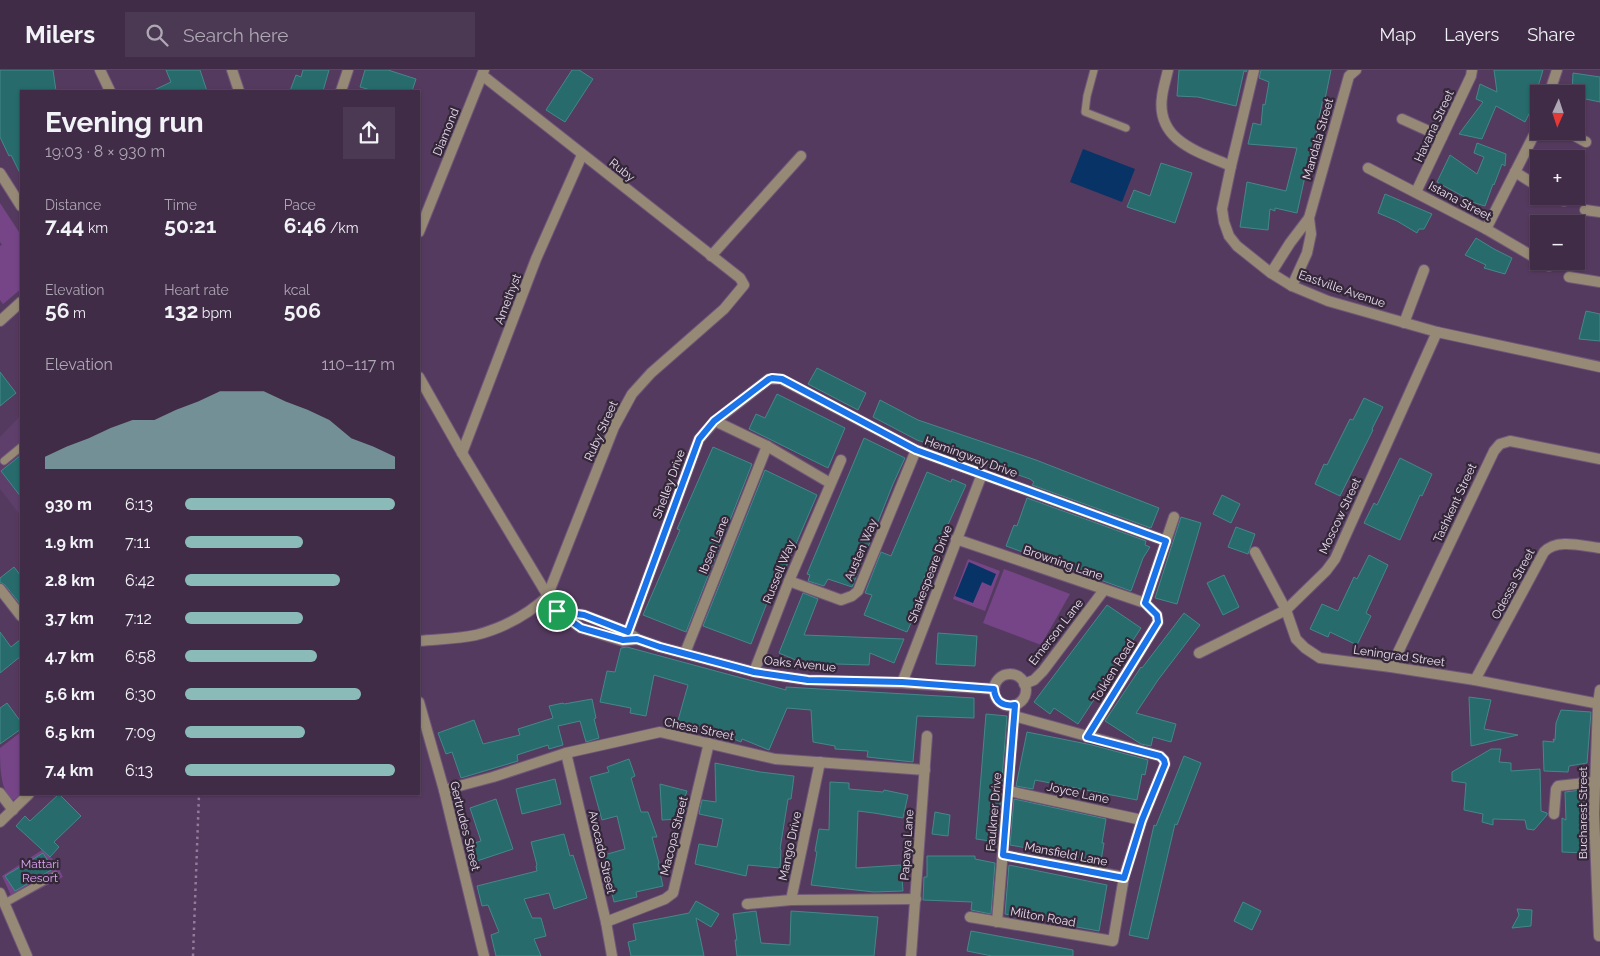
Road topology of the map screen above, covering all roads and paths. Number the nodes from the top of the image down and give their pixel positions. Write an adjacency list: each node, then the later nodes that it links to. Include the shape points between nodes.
1 (100, 70): 12 (street)
2 (232, 70): 13 (street)
3 (348, 70): 14 (street)
4 (1094, 70): 16 (lane, via 1085,112)
5 (1168, 70): 23 (street, via 1162,106 1170,132 1185,147)
6 (1254, 70): 23 (street, Eastville Avenue)
7 (1356, 70): 32 (street, Mandala Street, via 1349,76)
8 (1472, 70): 17 (street, Havana Street)
9 (1557, 70): 11 (street)
10 (483, 73): 21 (street, Ruby); 34 (street, Diamond)
11 (1553, 85)
12 (110, 90)
13 (239, 90)
14 (341, 90)
15 (1402, 119): 17 (street)
16 (1126, 128)
17 (1442, 138): 28 (street, Havana Street)
18 (1531, 140): 26 (street)
19 (1582, 140): 20 (street)
20 (1586, 142)
21 (582, 155): 36 (street, Ruby); 54 (street, Amethyst, via 536,259)
22 (801, 156): 36 (street)
23 (1231, 166): 38 (street, Eastville Avenue, via 1222,209 1229,236)
24 (1368, 168): 28 (street, Istana Street)
25 (0, 172): 29 (street)
26 (1515, 172): 27 (street); 33 (street)
27 (1530, 181)
28 (1416, 192): 33 (street, Istana Street)
29 (20, 204)
30 (1585, 210): 31 (street)
31 (1600, 212)
32 (1309, 218): 38 (street); 42 (street, via 1311,234)
33 (1486, 229): 35 (street, Istana Street)
34 (420, 230)
35 (1530, 254)
36 (712, 256): 41 (street, Ruby, via 740,278)
37 (1424, 270): 45 (street)
38 (1271, 273): 42 (street, Eastville Avenue)
39 (1569, 277): 40 (street)
40 (1600, 282)
41 (744, 285): 68 (street, Ruby Street, via 724,308 632,394 614,427)
42 (1292, 286): 45 (street, Eastville Avenue, via 1328,301)
43 (20, 303): 44 (street)
44 (0, 321)
45 (1404, 323): 46 (street, Eastville Avenue)
46 (1437, 332): 47 (street, Eastville Avenue); 70 (street, Moscow Street, via 1335,559)
47 (1600, 367)
48 (776, 378): 50 (street, Shelley Drive, via 769,379); 53 (street, Hemingway Drive)
49 (420, 379): 54 (street, Oaks Avenue)
50 (714, 421): 51 (street); 74 (street, Shelley Drive, via 699,439)
51 (767, 446): 59 (street); 77 (street, Ibsen Lane)
52 (20, 448): 57 (lane)
53 (916, 450): 58 (street, Hemingway Drive); 65 (street, Austen Way, via 858,591 841,600)
54 (462, 453): 68 (street, Oaks Avenue)
55 (1600, 459): 79 (street, Tashkent Street, via 1510,441 1500,444)
56 (841, 460): 59 (street, Russell Way)
57 (4, 461)
58 (982, 474): 61 (street, Shakespeare Drive); 62 (street, Hemingway Drive)
59 (830, 483): 65 (street, Russell Way)
60 (1174, 517): 62 (street)
61 (956, 539): 67 (street, Browning Lane); 82 (street, Shakespeare Drive)
62 (1166, 541): 69 (street)
63 (1600, 548): 81 (street, Odessa Street, via 1560,544 1544,552)
64 (1256, 552): 70 (street, Leningrad Street)
65 (789, 581): 80 (street, Russell Way)
66 (0, 589): 72 (street)
67 (1104, 590): 69 (street, Browning Lane); 83 (street, Emerson Lane, via 1042,671 1034,680)
68 (548, 597): 71 (street, Oaks Avenue); 76 (street, via 507,624 476,635)
69 (1145, 603): 73 (street, Browning Lane)
70 (1286, 610): 78 (street, Moscow Street); 79 (street, Leningrad Street, via 1296,639 1314,655)
71 (557, 611): 74 (street, Oaks Avenue, via 584,615); 75 (street, Oaks Avenue, via 581,628 623,640)
72 (20, 615)
73 (1158, 617): 90 (street, Tolkien Road, via 1158,622)
74 (628, 632): 75 (street, Oaks Avenue)
75 (637, 639): 77 (street, Oaks Avenue)
76 (420, 641)
77 (685, 653): 80 (street, Oaks Avenue)
78 (1199, 653)
79 (1391, 667): 81 (street, Leningrad Street)
80 (754, 672): 82 (street, Oaks Avenue, via 808,680)
81 (1475, 680): 86 (street, Leningrad Street)
82 (902, 682): 84 (street, Oaks Avenue)
83 (1024, 684): 84 (street, via 1016,676 1004,675); 87 (street, via 1024,697)
84 (994, 689): 87 (street, via 997,700)
85 (1600, 690): 86 (street, Bucharest Street)
86 (1599, 704): 95 (street, Bucharest Street)
87 (1014, 711): 90 (street); 97 (street, Faulkner Drive)
88 (420, 713): 96 (street, Gertrudes Street)
89 (927, 736): 94 (street, Papaya Lane)
90 (1087, 737): 103 (street, via 1160,756 1164,760)
91 (709, 743): 92 (street, Chesa Street, via 660,732); 93 (street, Chesa Street, via 775,759); 114 (street, Macopa Street, via 673,893)
92 (566, 753): 96 (street, Chesa Street); 114 (street, Avocado Street)
93 (820, 762): 94 (street, Chesa Street); 110 (street, Mango Drive)
94 (925, 770): 109 (street, Papaya Lane)
95 (1594, 782): 102 (street, via 1558,786); 116 (street, Bucharest Street)
96 (444, 790): 119 (street, Gertrudes Street)
97 (1009, 791): 103 (street, Joyce Lane); 105 (street, Faulkner Drive)
98 (0, 793): 101 (street)
99 (28, 795): 101 (street)
100 (198, 795): 118 (path)
101 (13, 810): 104 (street)
102 (1554, 814)
103 (1142, 820): 107 (street)
104 (0, 822)
105 (1003, 855): 107 (street, Mansfield Lane); 115 (street, Faulkner Drive)
106 (56, 875): 111 (lane)
107 (1124, 878): 115 (street, Milton Road, via 1113,941)
108 (0, 893): 111 (street)
109 (916, 899): 110 (street, Mango Drive); 121 (street, Papaya Lane)
110 (791, 900): 112 (street)
111 (5, 904): 117 (street)
112 (747, 904)
113 (970, 917): 115 (street, Milton Road)
114 (606, 922): 120 (street, Avocado Street)
115 (997, 922)
116 (1599, 936)
117 (27, 956)
118 (193, 956)
119 (484, 956)
120 (612, 956)
121 (911, 956)

